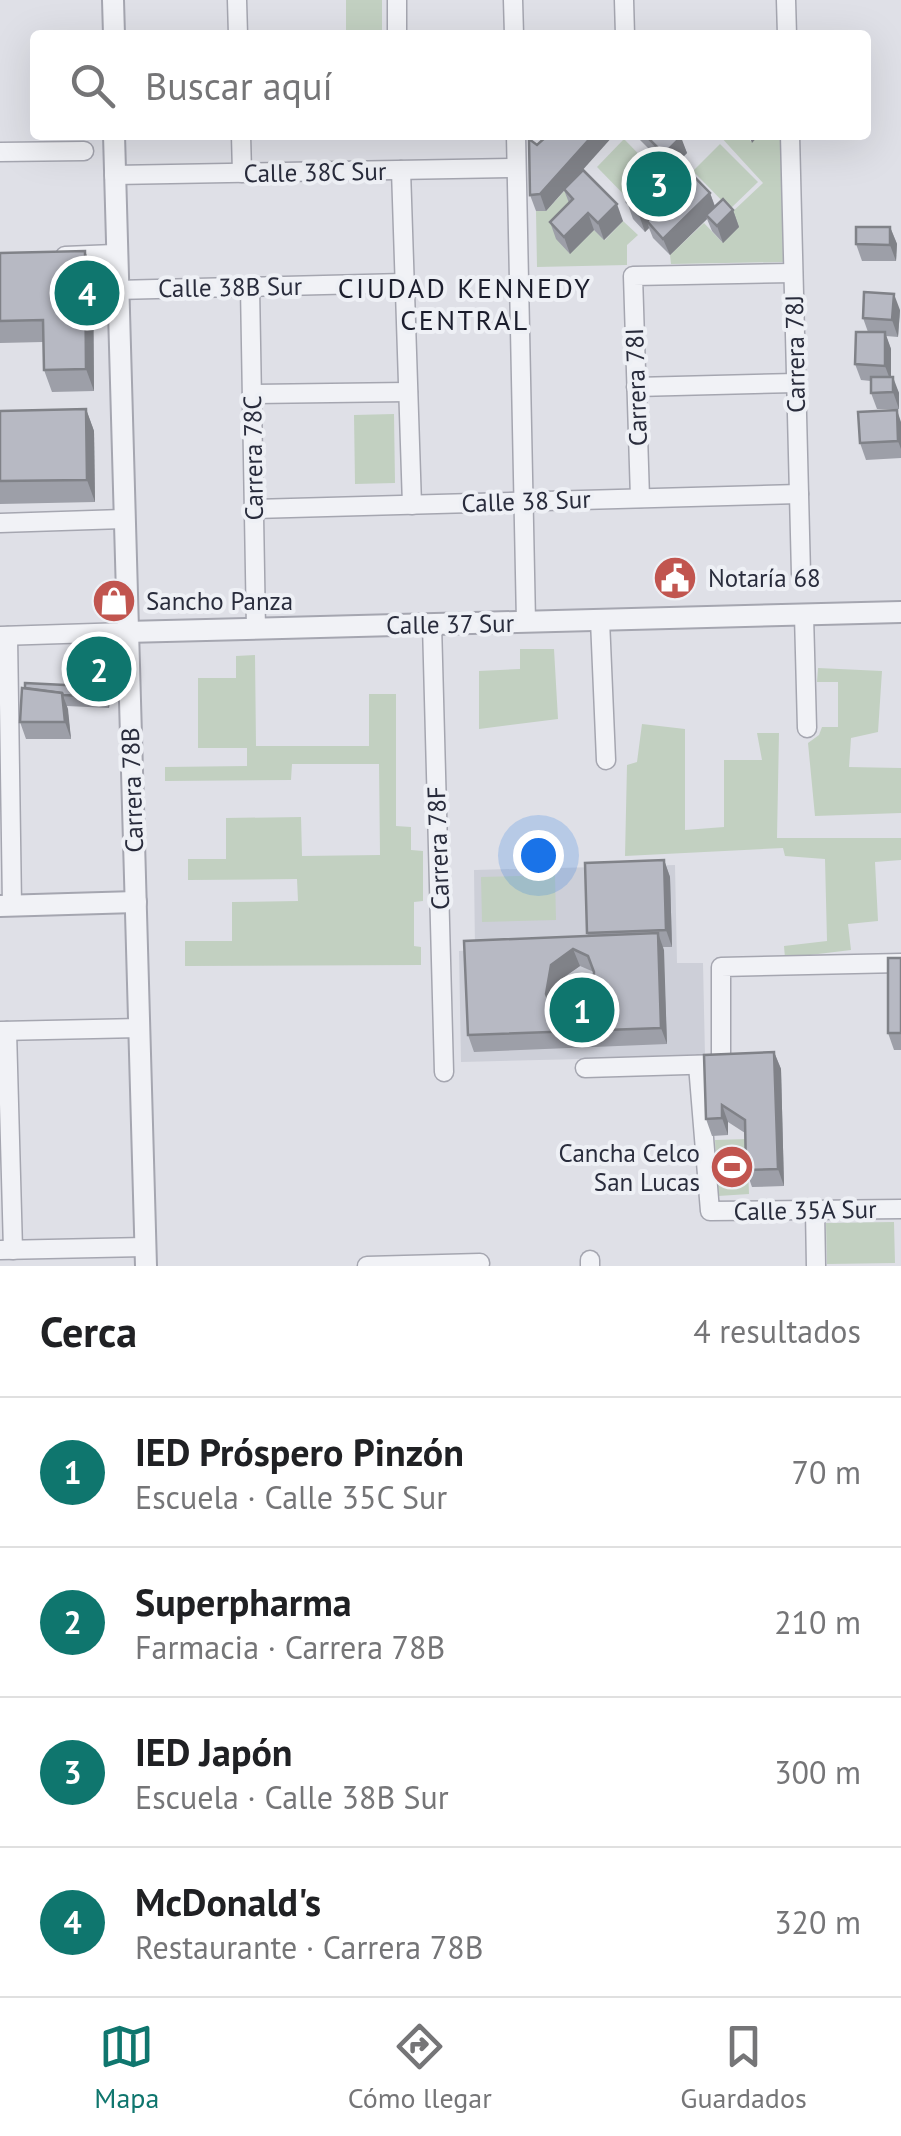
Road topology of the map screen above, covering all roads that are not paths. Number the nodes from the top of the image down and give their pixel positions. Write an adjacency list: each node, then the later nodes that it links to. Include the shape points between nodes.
1 (114, 0): 7 (street)
2 (237, 0): 8 (street)
3 (398, 0): 9 (street)
4 (513, 0): 10 (street)
5 (624, 0): 11 (street)
6 (786, 0): 12 (street)
7 (114, 30)
8 (238, 30)
9 (398, 30)
10 (514, 30)
11 (625, 30)
12 (787, 30)
13 (114, 140): 22 (street, Carrera 78B)
14 (241, 140): 21 (street)
15 (516, 140): 19 (street)
16 (790, 140): 25 (street, Carrera 78J)
17 (84, 151): 18 (street)
18 (0, 152)
19 (516, 168): 20 (street, Calle 38C Sur); 35 (street)
20 (400, 170): 21 (street, Calle 38C Sur); 26 (street)
21 (242, 173): 22 (street, Calle 38C Sur)
22 (114, 175): 23 (street, Carrera 78B)
23 (114, 254): 24 (street); 28 (street, Carrera 78B)
24 (53, 256)
25 (793, 272): 29 (street, Carrera 78J); 30 (street, Carrera 78I, via 634,276)
26 (404, 283): 27 (street, Calle 38B Sur); 31 (street)
27 (250, 287): 28 (street, Calle 38B Sur); 32 (street, Carrera 78C)
28 (116, 290): 38 (street, Carrera 78B)
29 (796, 383): 30 (street); 33 (street, Carrera 78J)
30 (636, 386): 34 (street, Carrera 78I)
31 (408, 392): 32 (street); 36 (street)
32 (252, 394): 37 (street, Carrera 78C)
33 (799, 494): 34 (street, Calle 38 Sur); 40 (street, Carrera 78J)
34 (640, 498): 35 (street, Calle 38 Sur)
35 (524, 501): 36 (street, Calle 38 Sur); 44 (street)
36 (412, 505): 37 (street, Calle 38 Sur)
37 (254, 509): 46 (street, Carrera 78C)
38 (123, 519): 39 (street); 47 (street, Carrera 78B)
39 (0, 523)
40 (801, 574)
41 (901, 612): 42 (street, Calle 37 Sur)
42 (804, 614): 43 (street, Calle 37 Sur); 49 (street)
43 (600, 620): 44 (street, Calle 37 Sur); 50 (street)
44 (526, 622): 45 (street, Calle 37 Sur)
45 (432, 624): 46 (street, Calle 37 Sur); 59 (street, Carrera 78F)
46 (256, 629): 47 (street, Calle 37 Sur)
47 (126, 632): 48 (street, Calle 37 Sur); 52 (street, Carrera 78B)
48 (4, 636): 51 (street)
49 (806, 728)
50 (606, 760)
51 (5, 784): 53 (street)
52 (136, 902): 53 (street); 55 (street, Carrera 78B)
53 (6, 906)
54 (901, 963): 57 (street, via 721,967 721,1064)
55 (140, 1028): 56 (street); 64 (street, Carrera 78B)
56 (3, 1031): 60 (street)
57 (698, 1065): 58 (street); 62 (street, Calle 35A Sur, via 710,1212)
58 (585, 1068)
59 (444, 1072)
60 (5, 1139): 63 (street)
61 (901, 1209): 62 (street, Calle 35A Sur)
62 (815, 1210): 67 (street)
63 (6, 1250): 64 (street)
64 (146, 1256)
65 (480, 1263): 66 (street)
66 (368, 1266)
67 (816, 1266)

